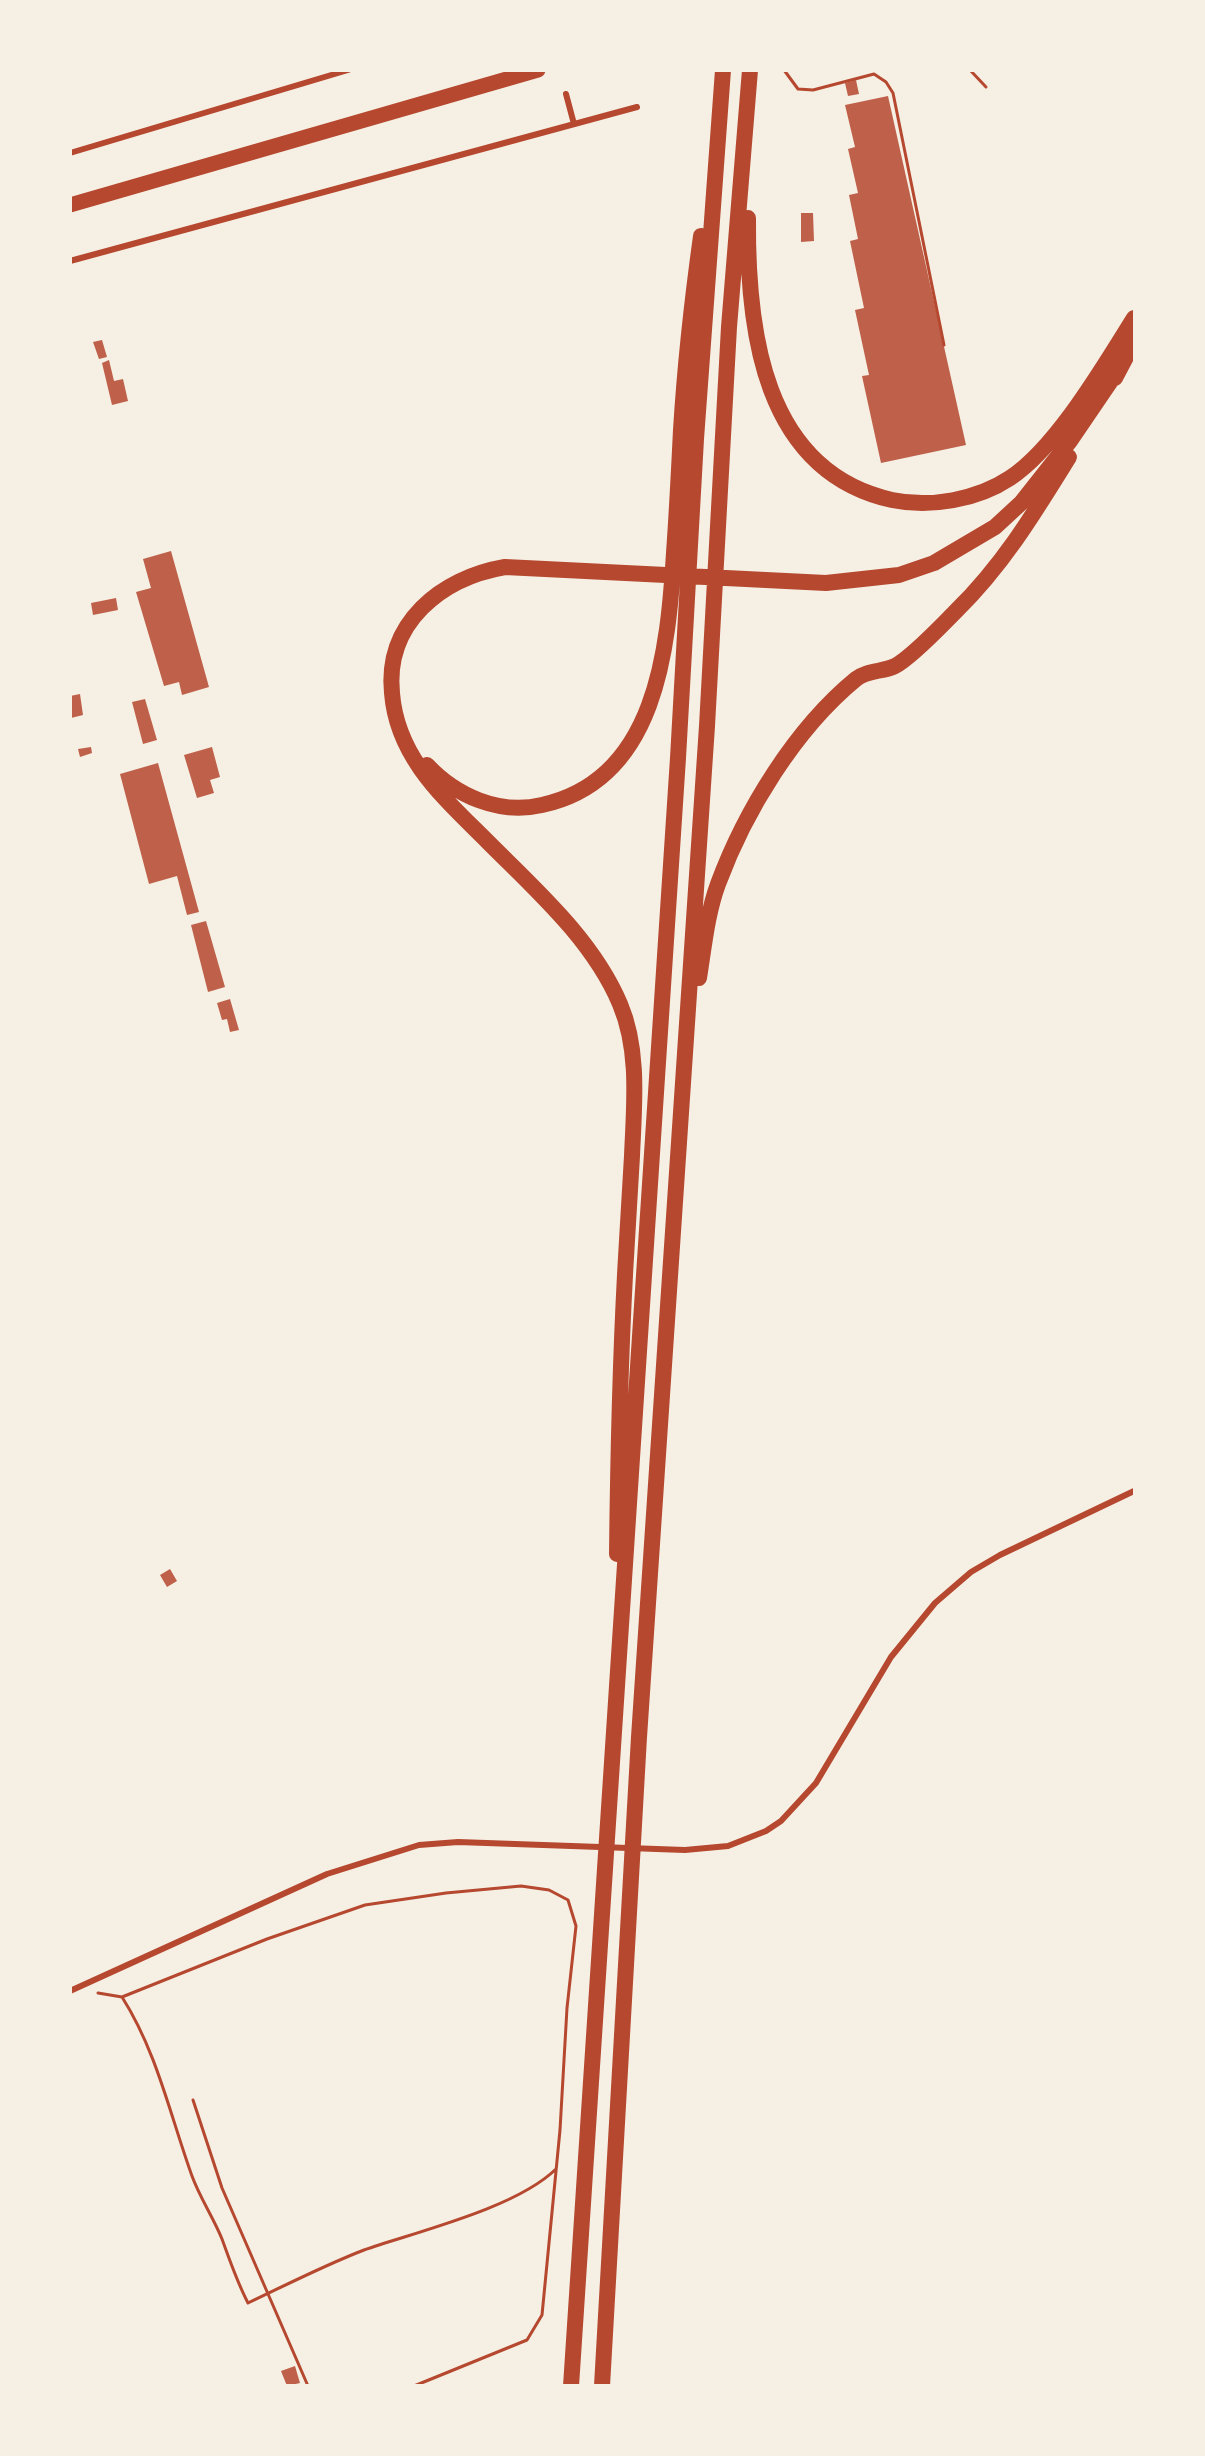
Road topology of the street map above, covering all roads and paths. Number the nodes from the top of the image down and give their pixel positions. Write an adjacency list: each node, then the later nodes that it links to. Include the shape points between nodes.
1 (348, 70): 12 (street)
2 (538, 70): 13 (highway)
3 (723, 70): 9 (highway)
4 (751, 70): 18 (highway, via 748,221 755,336 773,399 796,436 818,461 852,485 904,502 957,500 985,491 1010,478 1053,438); 20 (highway, via 729,327 707,726)
5 (784, 70): 17 (path, via 798,89 813,90 874,74 893,93)
6 (970, 70): 7 (path)
7 (986, 87)
8 (566, 94): 11 (street)
9 (722, 105): 19 (highway, via 691,313 670,610 663,664 645,718 618,759 582,790 560,801 513,807 489,805 440,778 420,758); 22 (highway, via 696,439)
10 (637, 108): 11 (street)
11 (574, 124): 14 (street)
12 (70, 153)
13 (70, 205)
14 (70, 261)
15 (1134, 318): 18 (highway)
16 (1134, 342): 18 (highway)
17 (944, 345)
18 (1114, 364): 19 (highway, via 1070,441 1022,503 995,527 934,563 899,575 826,583 505,567 461,579 433,597 403,632 392,667); 20 (highway, via 1034,516 998,566 956,611 896,665 860,676 834,698 788,753 732,852 717,885 709,917 698,988)
19 (393, 702): 22 (highway, via 401,736 414,762 598,960 622,1007 628,1030 635,1093 620,1375)
20 (669, 1275): 32 (highway)
21 (1134, 1491): 23 (street, via 1000,1555 971,1572 935,1603 915,1624 868,1693 816,1783 781,1821 766,1831 728,1846 685,1850 439,1843 398,1850 350,1864)
22 (616, 1727): 31 (highway)
23 (78, 1988): 24 (street); 25 (path)
24 (70, 1991)
25 (122, 1997): 27 (path, via 365,1905 521,1886 549,1890 568,1900 576,1926); 28 (path, via 140,2024 193,2178 222,2238 234,2276 248,2303)
26 (193, 2100): 28 (path, via 222,2188)
27 (556, 2169): 28 (path, via 528,2190 362,2251); 30 (path, via 542,2314 526,2340)
28 (268, 2293): 29 (path)
29 (308, 2385)
30 (414, 2385)
31 (571, 2385)
32 (602, 2385)

